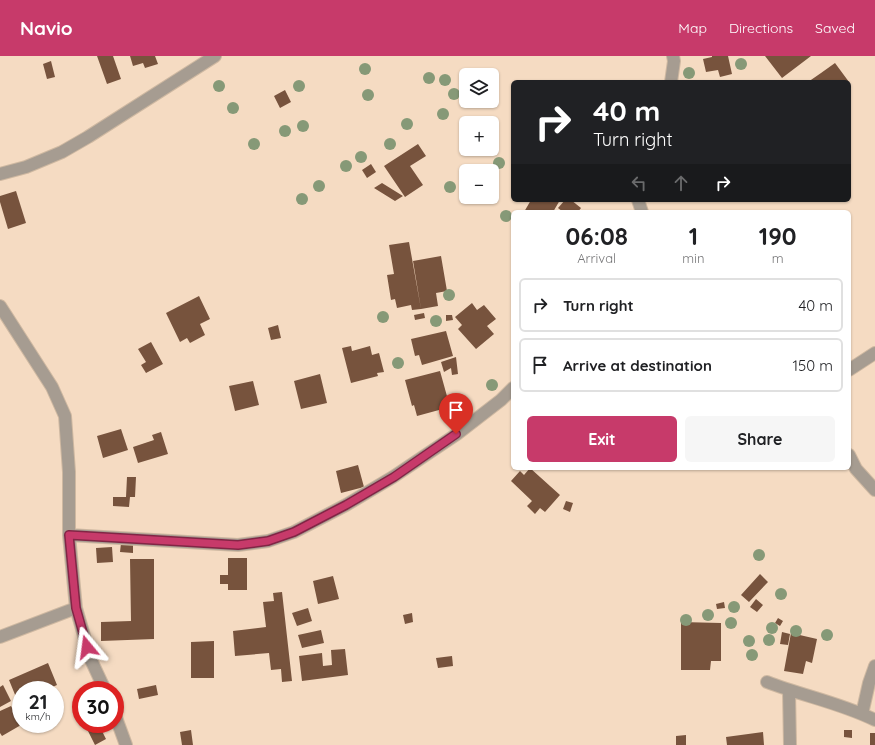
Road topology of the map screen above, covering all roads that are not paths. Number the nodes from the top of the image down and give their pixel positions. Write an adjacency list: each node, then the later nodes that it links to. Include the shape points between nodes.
1 (215, 56): 4 (street, via 62,152 26,167)
2 (673, 56): 3 (street)
3 (671, 80)
4 (0, 174)
5 (0, 306): 11 (street, via 52,387 65,416 69,472)
6 (875, 353): 7 (street)
7 (851, 369)
8 (511, 390): 11 (street, via 456,434 394,477 294,532 268,541 238,545)
9 (851, 459): 10 (street, via 856,469)
10 (875, 490)
11 (69, 535): 12 (street)
12 (76, 608): 13 (street); 15 (street, via 91,660)
13 (0, 637)
14 (875, 666): 18 (street)
15 (101, 681)
16 (767, 682): 17 (street)
17 (789, 691): 18 (street); 22 (street)
18 (862, 714): 19 (street)
19 (875, 720)
20 (122, 733): 21 (street)
21 (126, 745)
22 (790, 745)

